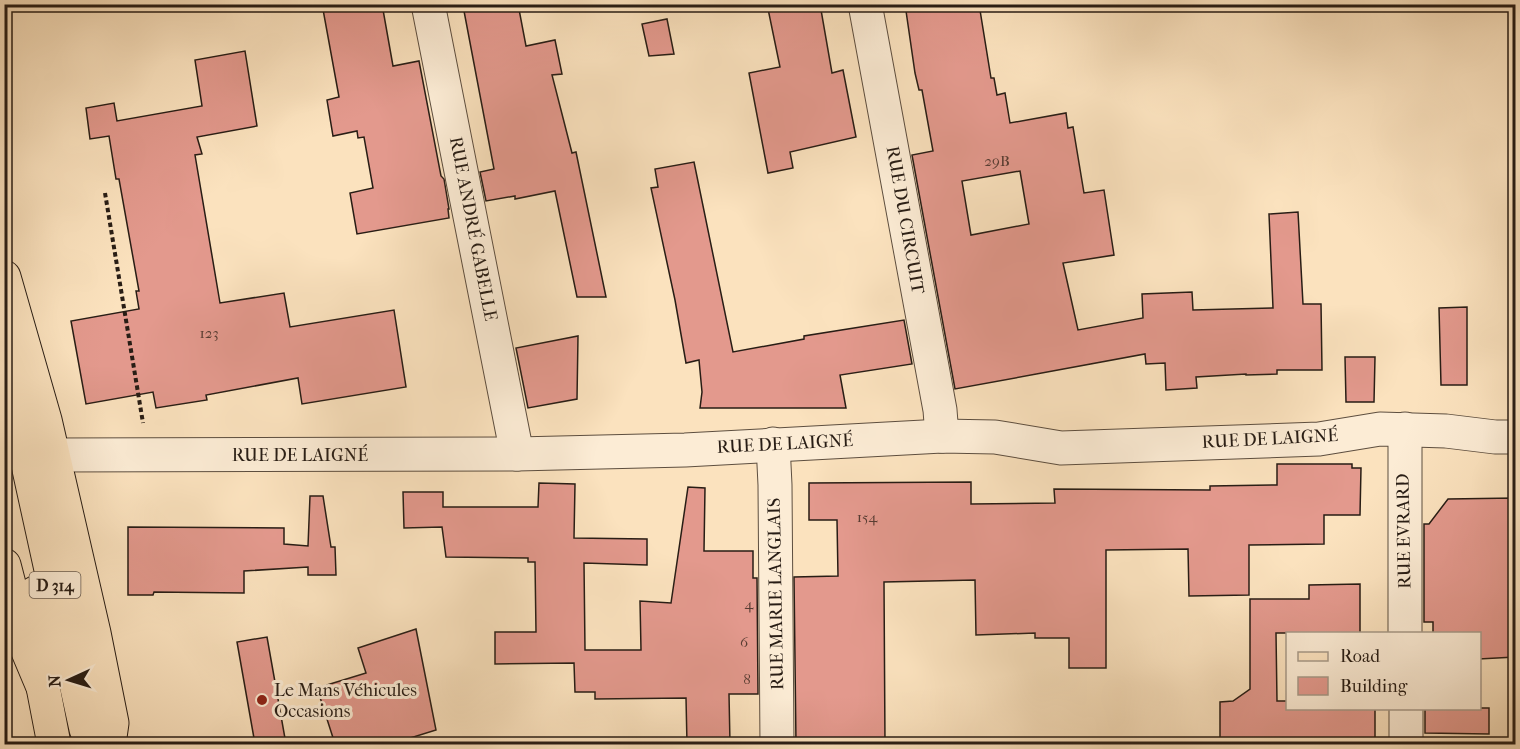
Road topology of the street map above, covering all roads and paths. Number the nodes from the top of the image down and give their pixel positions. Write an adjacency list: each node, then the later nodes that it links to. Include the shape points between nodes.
1 (428, 4): 12 (street, RUE ANDRÉ GABELLE)
2 (865, 4): 9 (street, RUE DU CIRCUIT)
3 (105, 193): 14 (path)
4 (4, 277): 5 (main road, D 314)
5 (20, 331): 8 (street, D 314, via 17,372 21,385); 13 (main road, D 314)
6 (4, 374): 8 (main road, D 314)
7 (1405, 429): 9 (street, RUE DE LAIGNÉ, via 1319,439 1060,448 995,437); 10 (street, RUE DE LAIGNÉ); 16 (street, RUE EVRARD)
8 (12, 431): 17 (main road, D 314, via 44,638); 20 (main road, D 314, via 86,729)
9 (942, 436): 11 (street, RUE DE LAIGNÉ)
10 (1515, 437)
11 (773, 444): 12 (street, RUE DE LAIGNÉ); 22 (street, RUE MARIE LANGLAIS)
12 (518, 454): 14 (street, RUE DE LAIGNÉ)
13 (53, 455): 14 (street, RUE DE LAIGNÉ); 21 (main road, D 314, via 112,723)
14 (149, 456)
15 (4, 565): 17 (main road, D 314, via 24,642)
16 (1405, 632)
17 (42, 687): 19 (main road, D 314)
18 (1406, 710): 23 (street)
19 (54, 744)
20 (93, 744)
21 (109, 744)
22 (777, 744)
23 (1406, 744)

